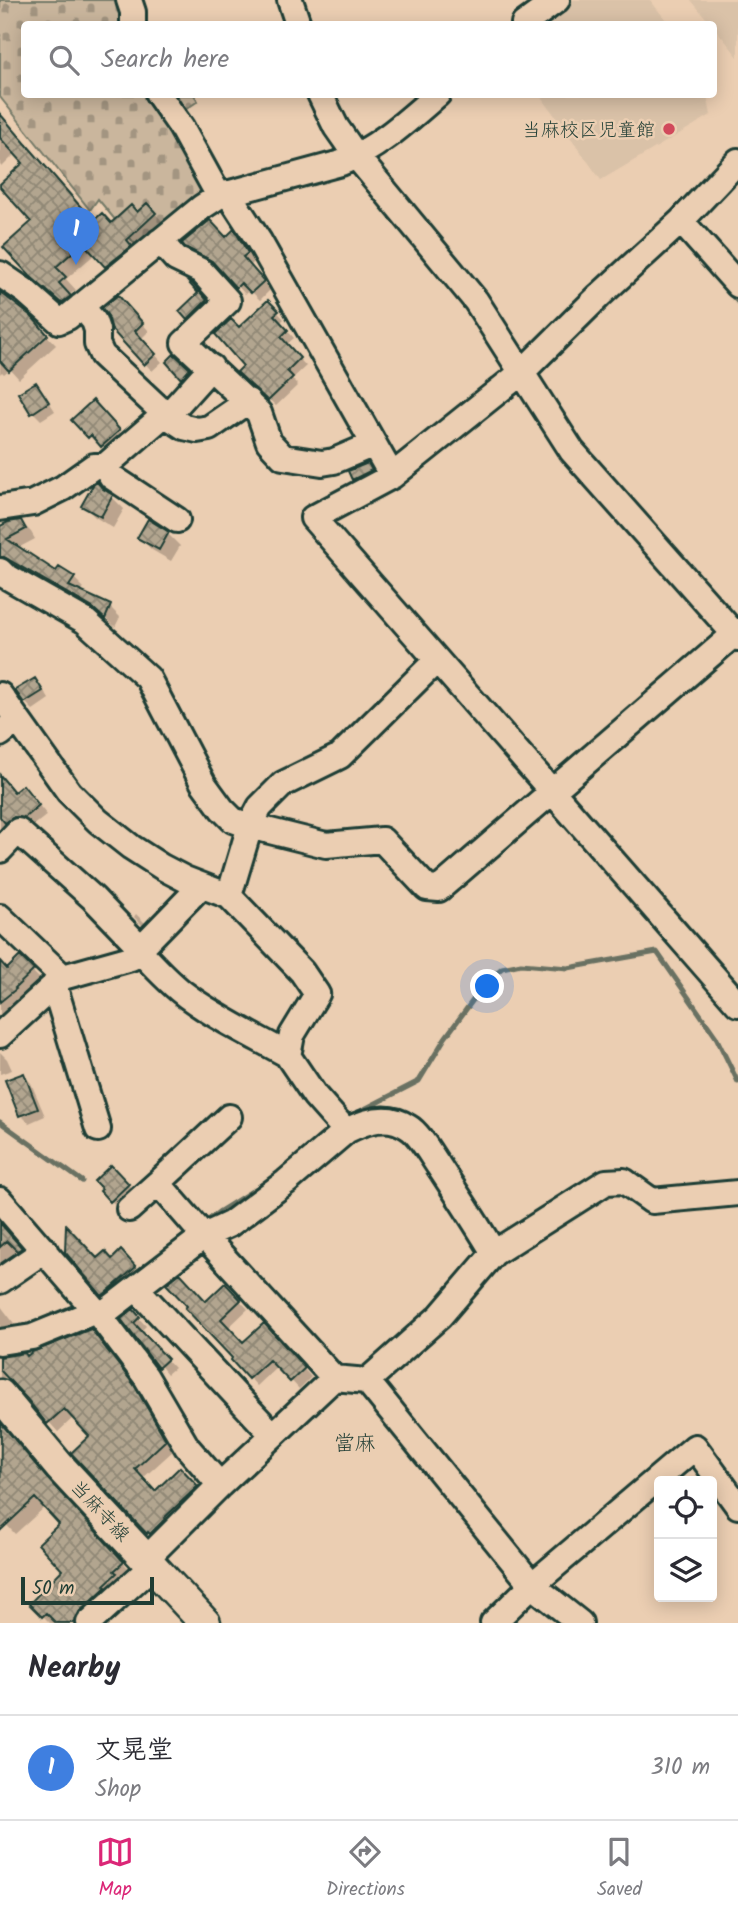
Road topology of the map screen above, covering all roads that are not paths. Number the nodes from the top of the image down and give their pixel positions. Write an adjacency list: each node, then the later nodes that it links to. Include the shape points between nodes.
1 (130, 0): 4 (street)
2 (290, 0): 5 (street)
3 (557, 0): 6 (street)
4 (133, 21)
5 (297, 21)
6 (528, 21)
7 (161, 98): 12 (street)
8 (322, 98): 10 (street)
9 (433, 98): 10 (street)
10 (357, 157): 12 (street); 19 (street, via 476,301)
11 (738, 161): 13 (street)
12 (224, 195): 14 (street); 22 (street, via 259,241)
13 (681, 221): 16 (street); 19 (street)
14 (160, 241): 17 (street); 18 (street, via 176,259 201,271 228,301 184,343)
15 (0, 274): 17 (street, via 59,321)
16 (738, 285)
17 (81, 306): 21 (street, via 94,321 102,355)
18 (211, 368): 20 (street); 21 (street)
19 (521, 373): 24 (street); 28 (street, via 572,451)
20 (248, 401): 21 (street, via 209,428 184,427); 22 (street, via 259,413 269,442 283,457 322,463)
21 (166, 415): 23 (street)
22 (374, 444): 24 (street)
23 (104, 466): 25 (street, via 94,466 33,503); 26 (street)
24 (392, 476): 29 (street, via 313,518)
25 (0, 508)
26 (177, 520)
27 (0, 571): 33 (street, via 85,621 148,678 204,783 233,820)
28 (737, 635): 32 (street)
29 (436, 661): 32 (street); 33 (street, via 340,756 284,784 260,807)
30 (0, 695): 31 (street)
31 (9, 727): 35 (street, via 98,821 162,867)
32 (552, 792): 33 (street, via 439,889 427,888 383,840 326,845); 40 (street)
33 (250, 827): 36 (street)
34 (0, 850): 38 (street, via 18,831 93,898)
35 (201, 886): 36 (street); 38 (street)
36 (229, 896): 42 (street, via 302,972 317,994 292,1035)
37 (0, 917): 39 (street)
38 (140, 949): 39 (street, via 131,958); 42 (street, via 186,996)
39 (58, 981): 41 (street); 45 (street)
40 (738, 1003)
41 (0, 1035)
42 (288, 1055): 44 (street)
43 (229, 1117): 46 (street)
44 (341, 1126): 50 (street, via 230,1224); 52 (street, via 390,1120 409,1127)
45 (98, 1129)
46 (158, 1183): 49 (street); 50 (street)
47 (738, 1193): 52 (street, via 652,1200 624,1181 606,1182)
48 (0, 1200): 51 (street)
49 (129, 1209)
50 (200, 1231): 54 (street); 57 (street)
51 (45, 1250): 53 (street); 55 (street)
52 (494, 1253): 58 (street, via 440,1317)
53 (0, 1281)
54 (137, 1289): 55 (street); 60 (street)
55 (98, 1314): 56 (street, via 32,1337); 61 (street, via 146,1377 187,1447)
56 (0, 1342)
57 (334, 1378): 58 (street); 60 (street)
58 (367, 1381): 64 (street)
59 (0, 1395): 63 (main road, 当麻寺線)
60 (273, 1436): 61 (street)
61 (220, 1485): 63 (street)
62 (738, 1506): 64 (street, via 695,1447)
63 (149, 1562): 65 (street); 66 (main road, 当麻寺線)
64 (532, 1585): 67 (street); 68 (street)
65 (89, 1623)
66 (205, 1623)
67 (493, 1623)
68 (580, 1623)

